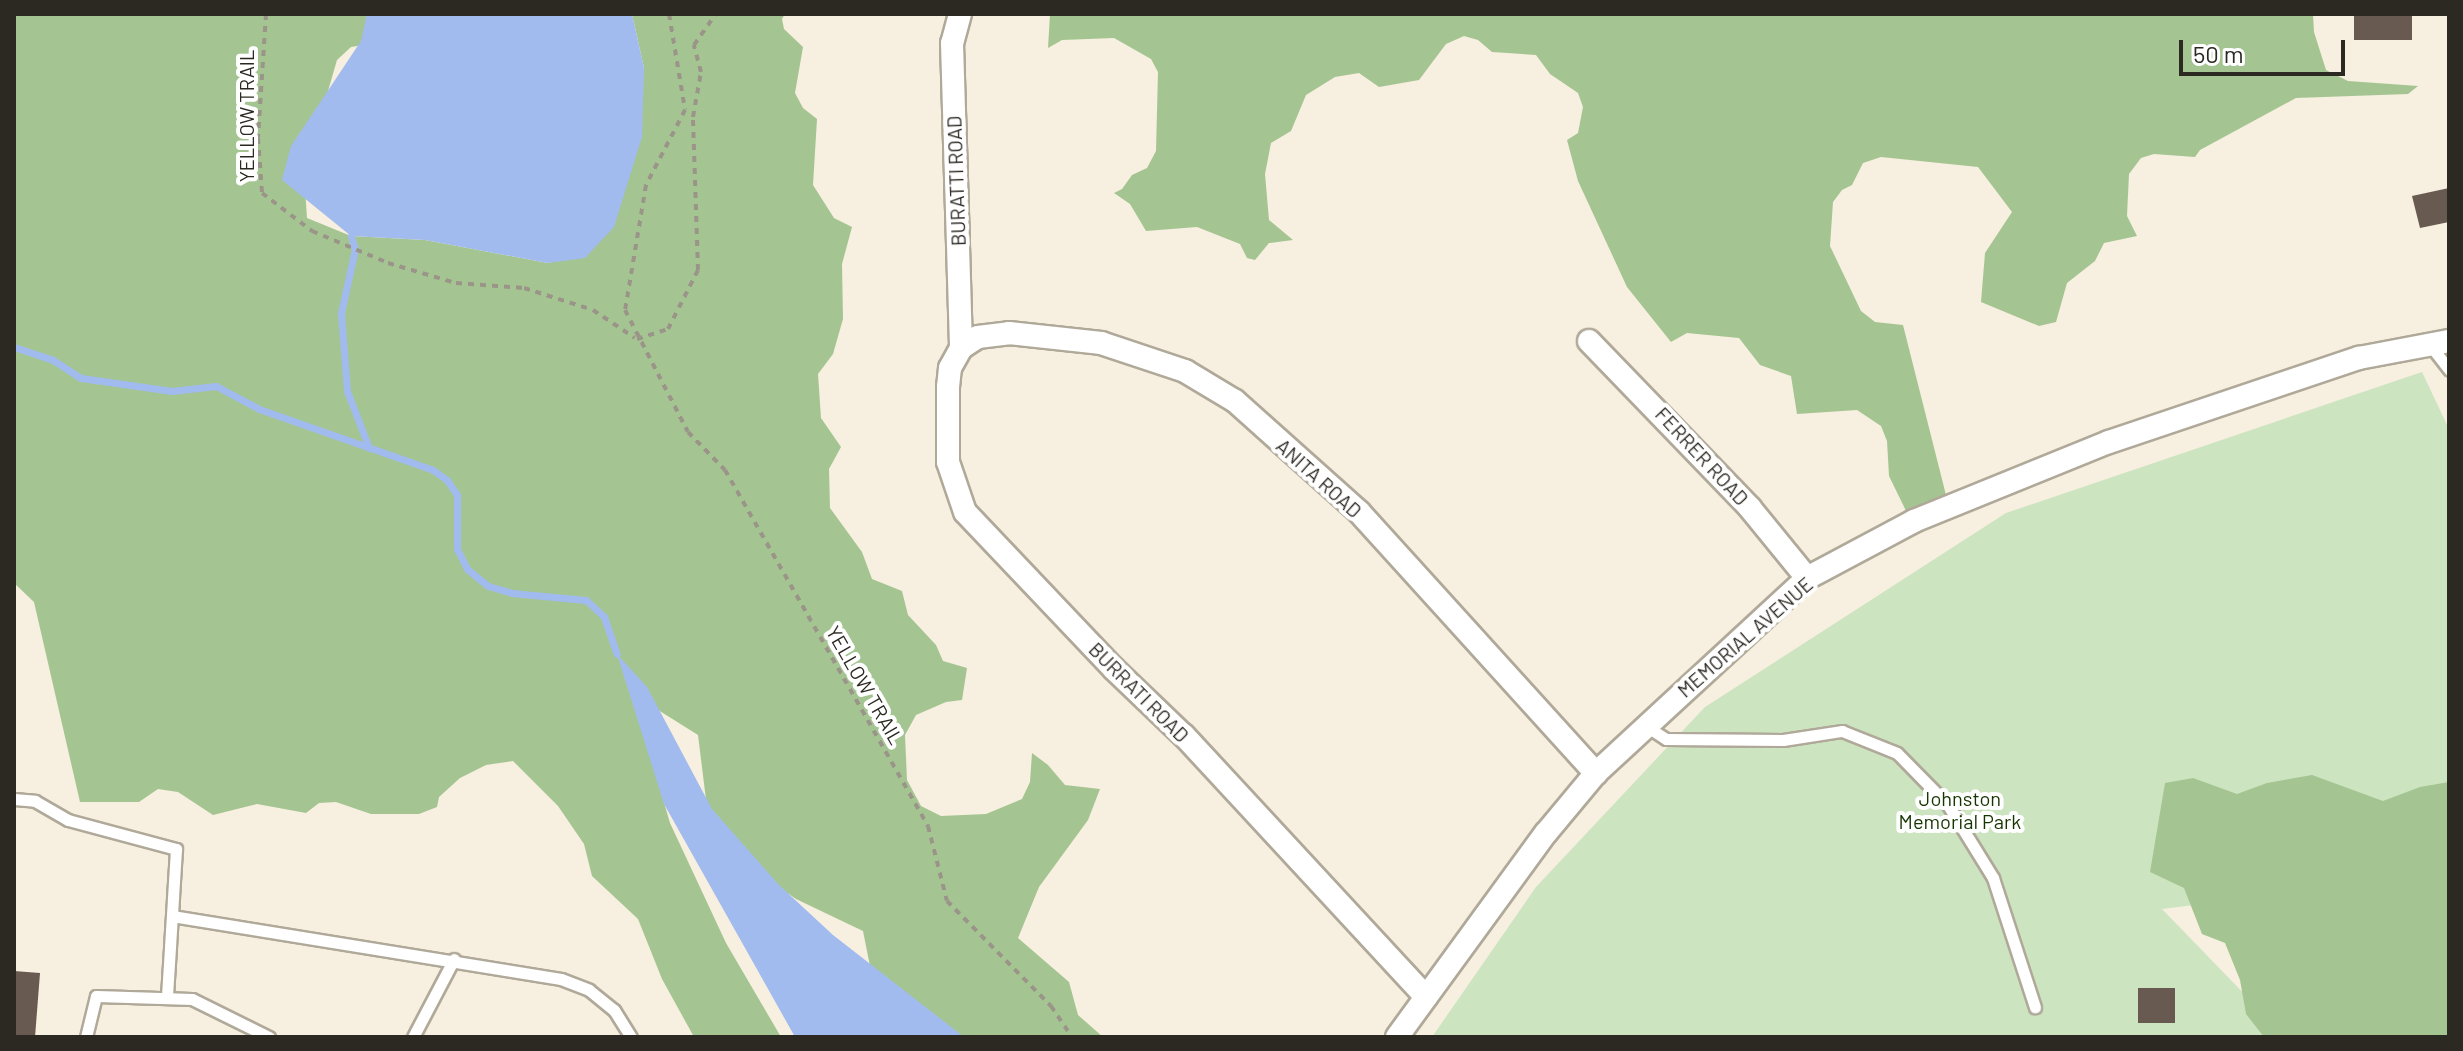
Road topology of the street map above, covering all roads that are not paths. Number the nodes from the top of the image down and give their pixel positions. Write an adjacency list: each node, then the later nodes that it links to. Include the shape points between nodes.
1 (960, 14): 4 (street, BURATTI ROAD, via 952,43)
2 (1589, 341): 6 (street, FERRER ROAD, via 1750,508)
3 (2439, 343): 5 (lane); 6 (street, MEMORIAL AVENUE, via 2359,358 2109,442 1914,521)
4 (961, 348): 8 (street, ANITA ROAD, via 978,337 1009,333 1101,343 1185,371 1235,401 1359,512); 12 (street, BURRATI ROAD, via 950,368 948,462 965,512 1183,735)
5 (2449, 369)
6 (1807, 578): 7 (street, MEMORIAL AVENUE)
7 (1645, 726): 8 (street, MEMORIAL AVENUE); 14 (lane, via 1666,739 1783,740 1842,731 1897,753 1948,805 1993,878)
8 (1596, 773): 12 (street, MEMORIAL AVENUE)
9 (14, 799): 10 (lane, via 35,801 68,820 176,849)
10 (172, 916): 11 (lane); 13 (lane)
11 (454, 959): 17 (lane); 18 (lane, via 561,979 589,990 614,1010)
12 (1426, 997): 19 (street, MEMORIAL AVENUE)
13 (167, 998): 15 (lane, via 96,996); 16 (lane, via 192,999)
14 (2035, 1007)
15 (86, 1037)
16 (269, 1037)
17 (413, 1037)
18 (631, 1037)
19 (1397, 1037)

